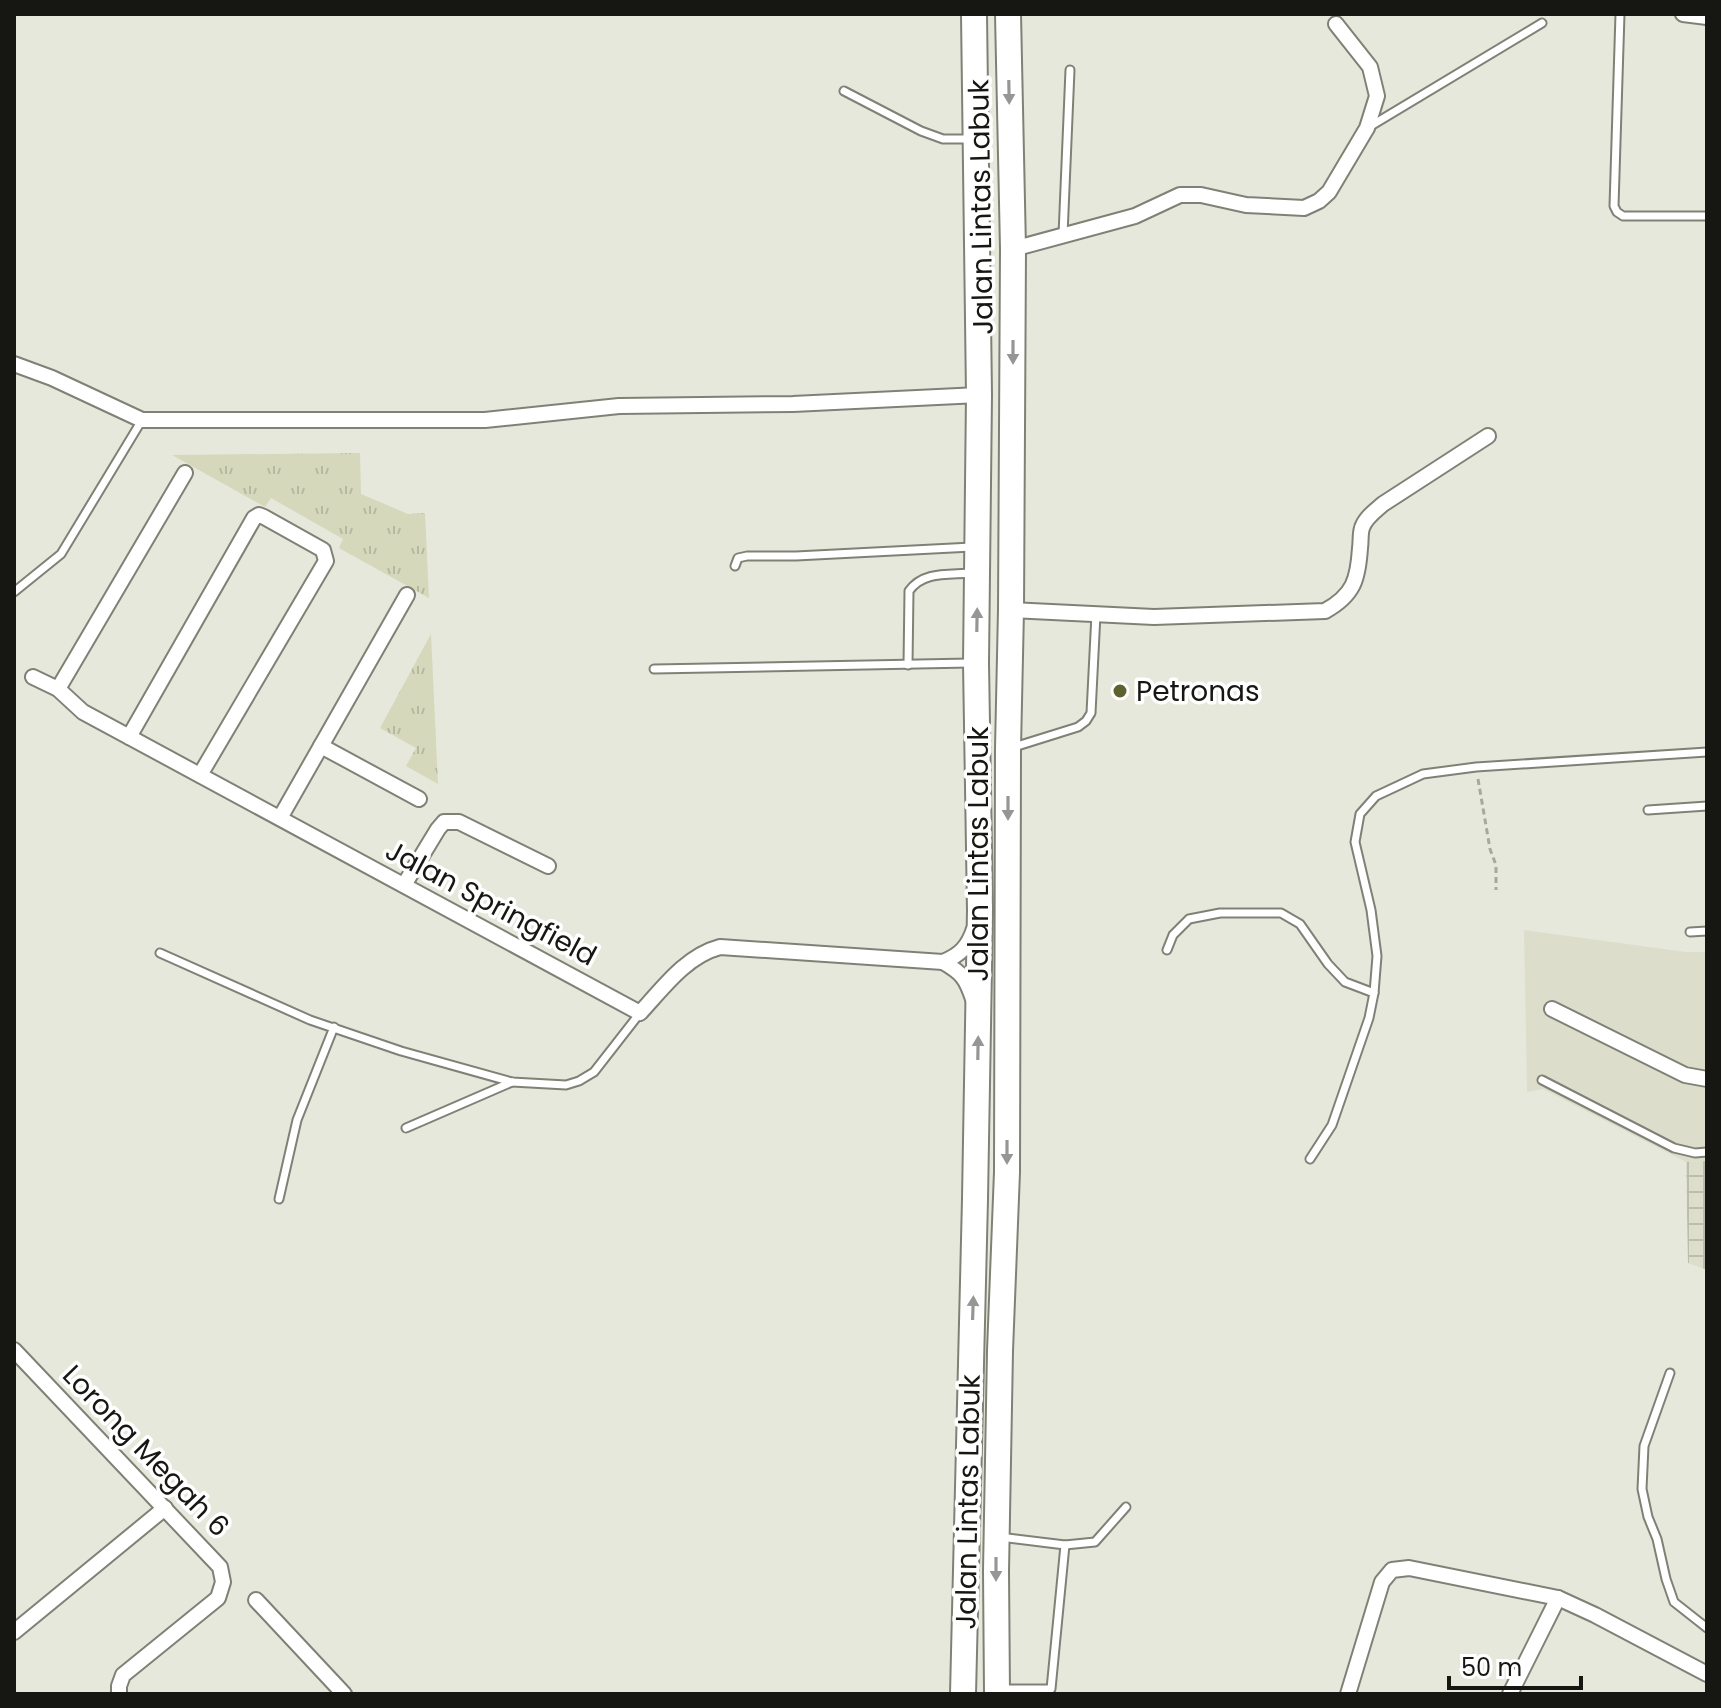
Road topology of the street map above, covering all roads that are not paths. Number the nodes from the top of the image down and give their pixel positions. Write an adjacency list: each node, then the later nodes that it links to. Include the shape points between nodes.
1 (974, 14): 11 (main road, Jalan Lintas Labuk)
2 (1008, 14): 14 (main road, Jalan Lintas Labuk, one-way to 14)
3 (1620, 14): 12 (lane, via 1614,206 1623,216)
4 (1683, 14): 5 (street)
5 (1707, 17)
6 (1542, 23): 10 (lane)
7 (1336, 24): 10 (street, via 1370,67 1377,96)
8 (1070, 70): 13 (lane)
9 (844, 91): 11 (lane, via 943,139)
10 (1367, 128): 13 (street, via 1329,192 1304,208 1180,195 1135,216)
11 (976, 139): 16 (main road, Jalan Lintas Labuk)
12 (1707, 216)
13 (1063, 236): 14 (street)
14 (1013, 249): 25 (main road, Jalan Lintas Labuk, one-way to 25)
15 (14, 364): 17 (street)
16 (979, 395): 17 (street, via 619,406 485,420); 20 (main road, Jalan Lintas Labuk)
17 (142, 420): 23 (lane, via 61,554)
18 (1488, 436): 26 (street, via 1369,516 1362,528 1352,589 1325,611)
19 (185, 473): 31 (street)
20 (978, 547): 21 (lane, via 747,556 738,558); 22 (main road, Jalan Lintas Labuk)
21 (735, 566)
22 (978, 573): 27 (main road, Jalan Lintas Labuk, one-way to 22); 28 (lane, via 915,582 909,591)
23 (14, 592)
24 (407, 595): 33 (street)
25 (1011, 610): 26 (street); 34 (main road, Jalan Lintas Labuk)
26 (1096, 614): 34 (lane, via 1091,713 1086,721)
27 (976, 663): 28 (lane); 43 (main road, Jalan Lintas Labuk)
28 (908, 665): 29 (lane)
29 (654, 669)
30 (33, 677): 31 (street, Jalan Springfield)
31 (58, 689): 32 (street, Jalan Springfield, via 83,712)
32 (129, 737): 36 (street, Jalan Springfield); 36 (street, via 259,515 323,550 326,561)
33 (321, 746): 37 (street); 40 (street)
34 (1008, 748): 62 (main road, Jalan Lintas Labuk, one-way to 62, via 1007,1172)
35 (1707, 752): 49 (lane, via 1423,774 1376,796 1360,814 1355,842 1377,956)
36 (200, 775): 40 (street, Jalan Springfield)
37 (419, 799)
38 (1707, 806): 39 (lane)
39 (1648, 810)
40 (280, 818): 42 (street, Jalan Springfield)
41 (548, 866): 42 (street, via 451,820 438,829)
42 (404, 885): 51 (street, Jalan Springfield)
43 (980, 910): 48 (street, via 970,941 958,956); 52 (main road, Jalan Lintas Labuk)
44 (1707, 931): 45 (lane)
45 (1690, 932)
46 (1167, 950): 49 (lane, via 1189,919 1281,913 1300,924 1345,982)
47 (160, 953): 53 (lane)
48 (943, 962): 51 (street, via 720,947 681,970); 52 (street, via 963,975)
49 (1374, 993): 59 (lane, via 1332,1125)
50 (1552, 1009): 54 (street, via 1685,1075)
51 (640, 1013): 56 (lane, via 594,1072 579,1081)
52 (978, 1014): 77 (main road, Jalan Lintas Labuk, one-way to 52)
53 (334, 1027): 56 (lane); 60 (lane, via 297,1120)
54 (1707, 1079)
55 (1542, 1080): 58 (lane, via 1674,1148)
56 (512, 1082): 57 (lane)
57 (406, 1128)
58 (1707, 1152)
59 (1310, 1159)
60 (279, 1199)
61 (14, 1350): 65 (street, Lorong Megah 6)
62 (1000, 1351): 66 (main road, Jalan Lintas Labuk); 77 (main road, via 984,1365 975,1650)
63 (1670, 1373): 71 (lane, via 1644,1446 1642,1489 1674,1602)
64 (1126, 1507): 67 (lane, via 1095,1542)
65 (165, 1508): 70 (street); 75 (street, Lorong Megah 6, via 220,1567 223,1582 218,1598 123,1675)
66 (997, 1537): 67 (lane); 73 (main road, Jalan Lintas Labuk, one-way to 73)
67 (1065, 1545): 74 (lane)
68 (1558, 1598): 72 (street); 78 (street, via 1409,1568 1392,1570 1382,1582); 79 (street)
69 (256, 1600): 76 (street)
70 (16, 1628)
71 (1707, 1628)
72 (1707, 1674)
73 (997, 1691): 74 (lane)
74 (1051, 1692)
75 (119, 1694)
76 (344, 1694)
77 (965, 1694)
78 (1348, 1694)
79 (1510, 1694)

